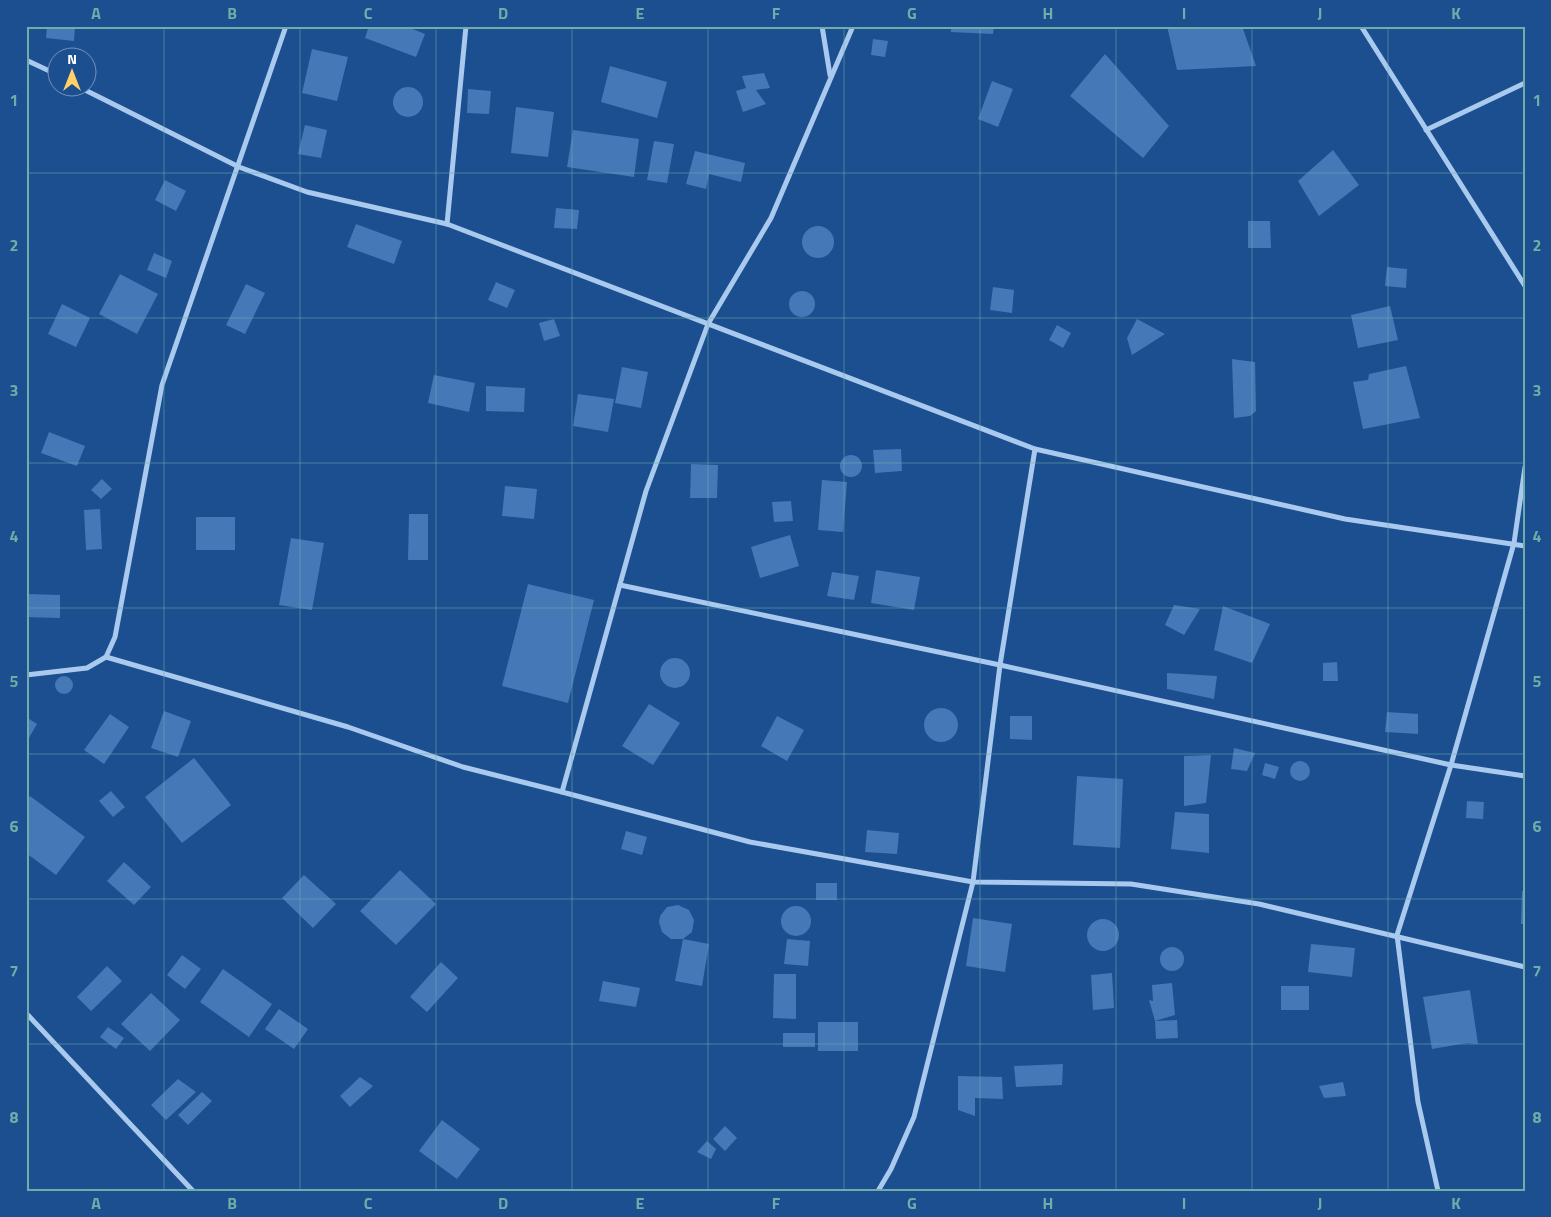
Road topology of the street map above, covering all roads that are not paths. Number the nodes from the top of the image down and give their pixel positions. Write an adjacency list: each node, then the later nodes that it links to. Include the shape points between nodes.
1 (286, 26): 12 (street)
2 (466, 26): 13 (street)
3 (822, 26): 8 (street)
4 (853, 26): 8 (street)
5 (1362, 26): 11 (street)
6 (26, 60): 7 (street)
7 (48, 71)
8 (830, 77): 15 (street, via 771,218)
9 (1525, 83): 11 (street)
10 (98, 96): 12 (street)
11 (1426, 130): 14 (street)
12 (239, 166): 13 (street, via 307,192); 21 (street, via 162,385 115,637)
13 (447, 224): 15 (street)
14 (1525, 286)
15 (708, 324): 16 (street); 20 (street, via 646,491)
16 (1036, 450): 18 (street, via 1345,518); 22 (street)
17 (1525, 467): 18 (street)
18 (1514, 544): 19 (street); 24 (street)
19 (1525, 546)
20 (620, 585): 22 (street); 26 (street)
21 (106, 657): 23 (street, via 87,668); 26 (street, via 348,728 463,767)
22 (1000, 665): 24 (street); 27 (street)
23 (26, 675)
24 (1451, 765): 25 (street); 28 (street)
25 (1525, 776)
26 (562, 792): 27 (street, via 750,842)
27 (973, 882): 28 (street, via 1131,884 1259,904); 32 (street, via 914,1117)
28 (1397, 935): 29 (street); 33 (street, via 1418,1102)
29 (1525, 967)
30 (26, 1013): 31 (street)
31 (194, 1191)
32 (878, 1191)
33 (1438, 1191)

